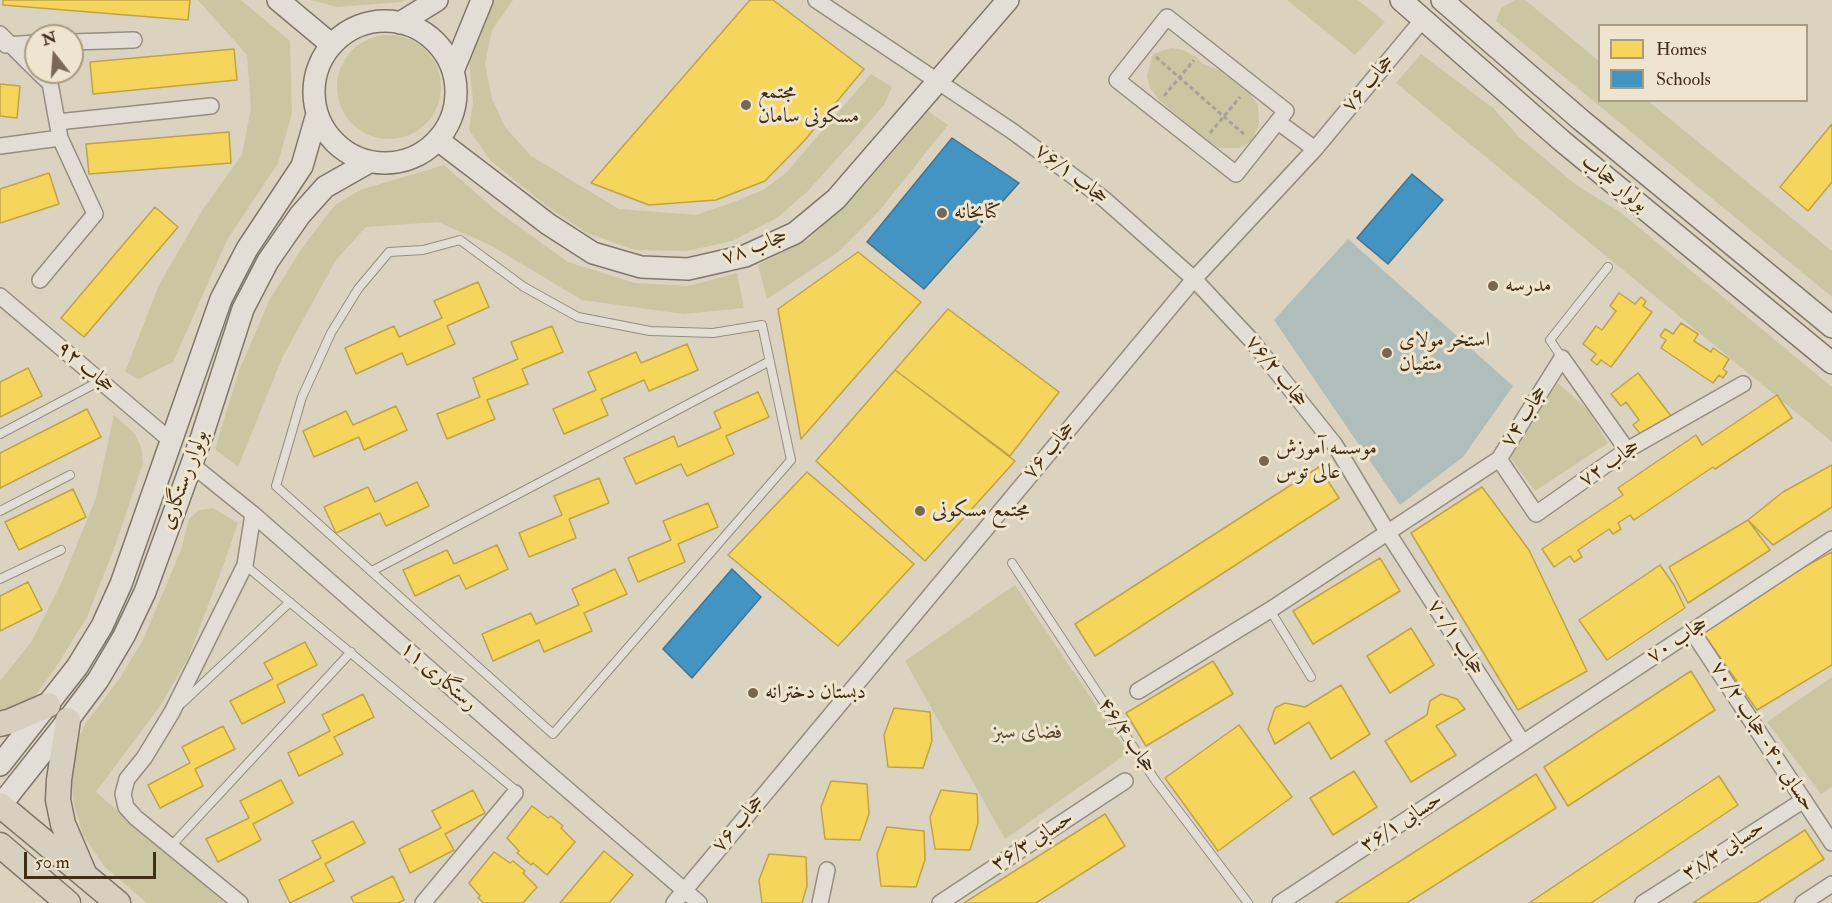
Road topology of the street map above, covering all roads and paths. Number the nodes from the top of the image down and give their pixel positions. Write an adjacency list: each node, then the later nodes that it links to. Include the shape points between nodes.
1 (278, 0): 14 (street)
2 (437, 0): 9 (street)
3 (482, 0): 18 (street)
4 (816, 0): 20 (street, حجاب ۷۶/۱)
5 (1008, 0): 20 (street, حجاب ۷۸)
6 (1401, 0): 8 (street, بولوار حجاب)
7 (1449, 2): 27 (street, بولوار حجاب)
8 (1424, 18): 32 (street, بولوار حجاب); 36 (street, حجاب ۷۶)
9 (400, 23): 14 (street, via 363,24); 18 (street, via 433,40)
10 (134, 40): 13 (street)
11 (4, 41): 12 (street); 17 (street)
12 (24, 42)
13 (84, 42)
14 (332, 45): 25 (street, via 315,77)
15 (1205, 46): 16 (street, via 1167,17); 19 (path); 21 (street)
16 (1143, 47): 19 (path); 24 (street, via 1117,81)
17 (24, 59)
18 (453, 71): 31 (street, via 455,107)
19 (1180, 78): 24 (path); 26 (path)
20 (938, 83): 31 (street, حجاب ۷۸, via 836,199 795,233 745,256 688,269 641,267 593,253 548,224); 39 (street, حجاب ۷۶/۱, via 1012,131 1104,199)
21 (1252, 83): 26 (path); 28 (street, via 1286,111)
22 (50, 84): 29 (street)
23 (211, 106): 29 (street)
24 (1153, 109): 33 (street)
25 (317, 114): 37 (street, via 337,145); 49 (street, بولوار رستگاری, via 302,166 247,249 221,299)
26 (1223, 116): 33 (path); 35 (path)
27 (1581, 120): 32 (street); 42 (street, بولوار حجاب)
28 (1278, 122): 35 (street); 36 (street)
29 (57, 123): 30 (street)
30 (60, 138): 34 (street); 40 (street, via 95,214)
31 (438, 140): 37 (street, via 406,160 388,164)
32 (1562, 141): 45 (street, بولوار حجاب)
33 (1198, 145): 35 (street, via 1236,174)
34 (0, 146)
35 (1258, 146)
36 (1314, 149): 39 (street, حجاب ۷۶)
37 (369, 162): 52 (street, بولوار رستگاری, via 325,187 268,261 243,309)
38 (1608, 267): 43 (lane, via 1550,340)
39 (1194, 279): 56 (street, حجاب ۷۶/۲, via 1252,341 1335,445); 85 (street, حجاب ۷۶)
40 (40, 280)
41 (0, 296): 46 (street, حجاب ۹۲)
42 (1832, 327)
43 (1562, 358): 50 (street); 51 (street, حجاب ۷۴)
44 (770, 361): 61 (lane); 61 (lane, via 792,460 553,734); 61 (lane, via 762,325 713,333 661,332 578,317 524,287 460,240 423,250 389,252 358,289 331,333 302,397 276,486)
45 (1832, 363)
46 (100, 381): 48 (lane); 49 (street, حجاب ۹۲)
47 (1743, 384): 50 (street, حجاب ۷۲)
48 (0, 434)
49 (170, 440): 69 (street, بولوار رستگاری, via 107,615 77,668)
50 (1627, 450): 51 (street, حجاب ۷۲, via 1536,514)
51 (1499, 459): 56 (street, حجاب ۷۴)
52 (191, 464): 55 (street, رستگاری ۱۱); 71 (street, بولوار رستگاری, via 128,628)
53 (69, 475): 54 (lane)
54 (0, 511)
55 (253, 514): 60 (street); 85 (street, رستگاری ۱۱)
56 (1388, 533): 64 (street, حجاب ۷۴); 73 (street, حجاب ۷۰/۱)
57 (1832, 539): 65 (street, حجاب ۷۰)
58 (60, 550): 62 (lane)
59 (1012, 563): 94 (lane, حجاب ۴۶/۴, via 1155,780)
60 (245, 565): 63 (lane); 70 (street)
61 (372, 572)
62 (1, 576)
63 (290, 602): 66 (lane); 70 (lane)
64 (1270, 610): 67 (lane); 68 (street, حجاب ۷۴)
65 (1692, 631): 73 (street, حجاب ۷۰); 77 (street, حسابی ۴۰- حجاب ۷۰/۲)
66 (351, 652): 76 (lane, via 513,788); 81 (lane)
67 (1311, 677)
68 (1138, 692)
69 (48, 705): 72 (main road); 74 (street, بولوار رستگاری)
70 (172, 712): 81 (street, via 128,779 123,794 126,807 136,819)
71 (69, 720): 78 (street, بولوار رستگاری); 83 (main road, via 58,800 63,824)
72 (0, 724)
73 (1523, 742): 95 (street, حسابی ۳۶/۱)
74 (0, 765)
75 (1125, 781): 93 (street, حسابی ۳۶/۳)
76 (515, 794): 89 (street)
77 (1804, 800): 79 (street, حسابی ۴۰- حجاب ۷۰/۲); 96 (street, حسابی ۳۸/۳)
78 (0, 805): 83 (main road)
79 (1832, 843)
80 (0, 845): 86 (main road)
81 (171, 846): 88 (street)
82 (826, 870): 92 (street)
83 (84, 873): 87 (main road)
84 (1832, 884): 97 (street)
85 (684, 890): 90 (street, حجاب ۷۶); 91 (street, رستگاری ۱۱)
86 (68, 903)
87 (118, 903)
88 (240, 903)
89 (423, 903)
90 (674, 903)
91 (699, 903)
92 (820, 903)
93 (940, 903)
94 (1248, 903)
95 (1280, 903)
96 (1643, 903)
97 (1803, 903)

